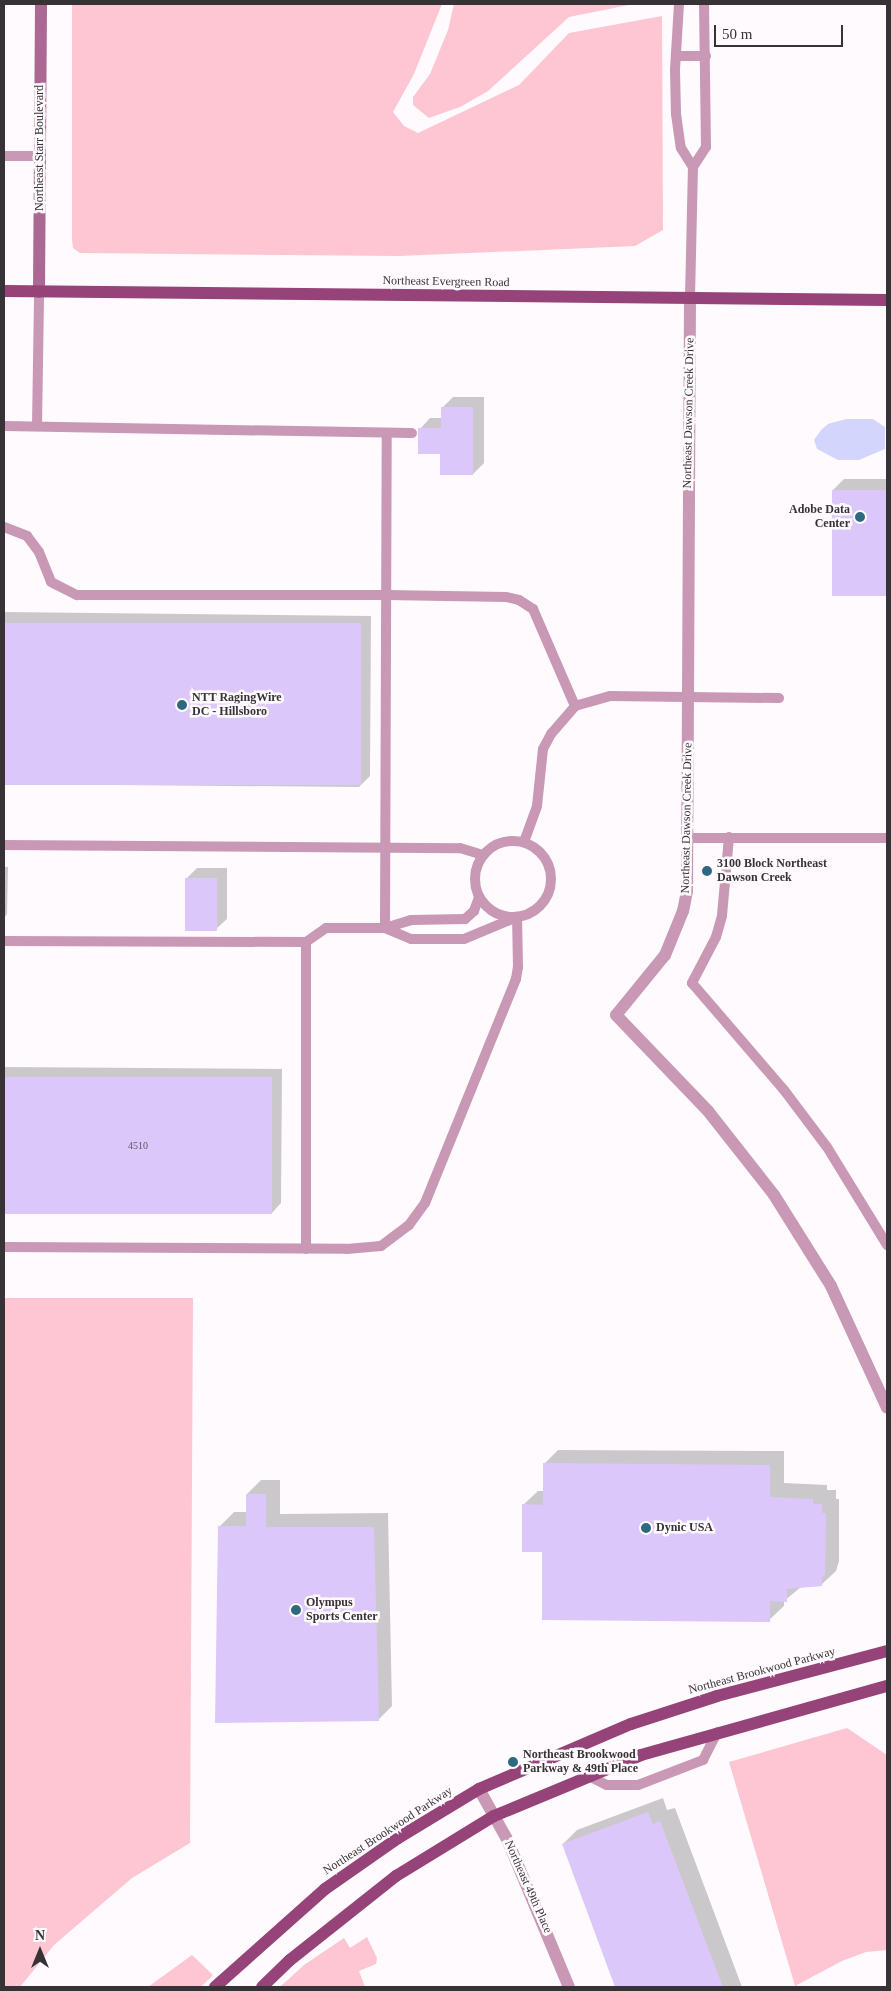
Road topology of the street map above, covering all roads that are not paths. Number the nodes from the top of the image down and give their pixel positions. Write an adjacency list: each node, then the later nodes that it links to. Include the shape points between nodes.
1 (41, 4): 7 (street, Northeast Starr Boulevard)
2 (679, 4): 4 (lane)
3 (704, 4): 5 (lane)
4 (676, 56): 5 (lane); 8 (lane, via 678,132 681,148)
5 (706, 56): 8 (lane, via 706,147)
6 (4, 156): 7 (lane)
7 (40, 156): 10 (street, Northeast Starr Boulevard)
8 (693, 168): 11 (lane)
9 (4, 291): 10 (main road, Northeast Evergreen Road)
10 (39, 292): 11 (main road, Northeast Evergreen Road); 14 (lane)
11 (690, 298): 12 (main road, Northeast Evergreen Road); 19 (street, Northeast Dawson Creek Drive)
12 (887, 300)
13 (4, 426): 14 (lane)
14 (36, 426): 15 (lane)
15 (387, 433): 16 (lane); 18 (lane)
16 (412, 433)
17 (4, 527): 18 (lane, via 27,536 52,582 77,595)
18 (387, 595): 21 (lane, via 506,597 519,600 532,609); 27 (lane)
19 (687, 698): 20 (lane); 21 (lane, via 610,696); 23 (street, Northeast Dawson Creek Drive)
20 (779, 698)
21 (575, 706): 25 (lane, via 543,749 537,806)
22 (729, 837): 23 (lane); 24 (lane); 34 (lane, via 722,916 716,937 692,983 784,1090)
23 (689, 838): 38 (street, Northeast Dawson Creek Drive, via 687,891 675,933 665,955 616,1015 708,1111 774,1195 831,1286)
24 (887, 838)
25 (524, 842): 28 (lane, via 509,841 495,845); 30 (lane, via 537,849 547,861 551,875 550,890 543,904 531,913)
26 (4, 845): 27 (lane)
27 (386, 847): 28 (lane, via 460,848); 31 (lane)
28 (483, 855): 29 (lane, via 476,868 474,883)
29 (479, 897): 30 (lane, via 488,909 502,916); 31 (lane, via 474,911 465,919 411,920)
30 (517, 917): 31 (lane, via 464,939 411,939); 37 (lane, via 516,979 425,1203 409,1225 380,1246)
31 (385, 928): 33 (lane, via 326,928)
32 (4, 941): 33 (lane)
33 (306, 942): 37 (lane)
34 (883, 1230): 35 (lane)
35 (887, 1245)
36 (4, 1246): 37 (lane)
37 (306, 1249)
38 (887, 1408)
39 (886, 1651): 43 (main road, Northeast Brookwood Parkway, via 718,1696 631,1724)
40 (884, 1687): 41 (main road)
41 (717, 1732): 42 (main road); 42 (lane, via 703,1760 638,1785 607,1785)
42 (587, 1775): 44 (main road)
43 (479, 1789): 44 (street, Northeast 49th Place); 45 (main road, Northeast Brookwood Parkway, via 398,1838 325,1889)
44 (494, 1816): 46 (main road, via 396,1876 290,1960); 47 (street, Northeast 49th Place, via 551,1938)
45 (215, 1987)
46 (262, 1987)
47 (570, 1987)

